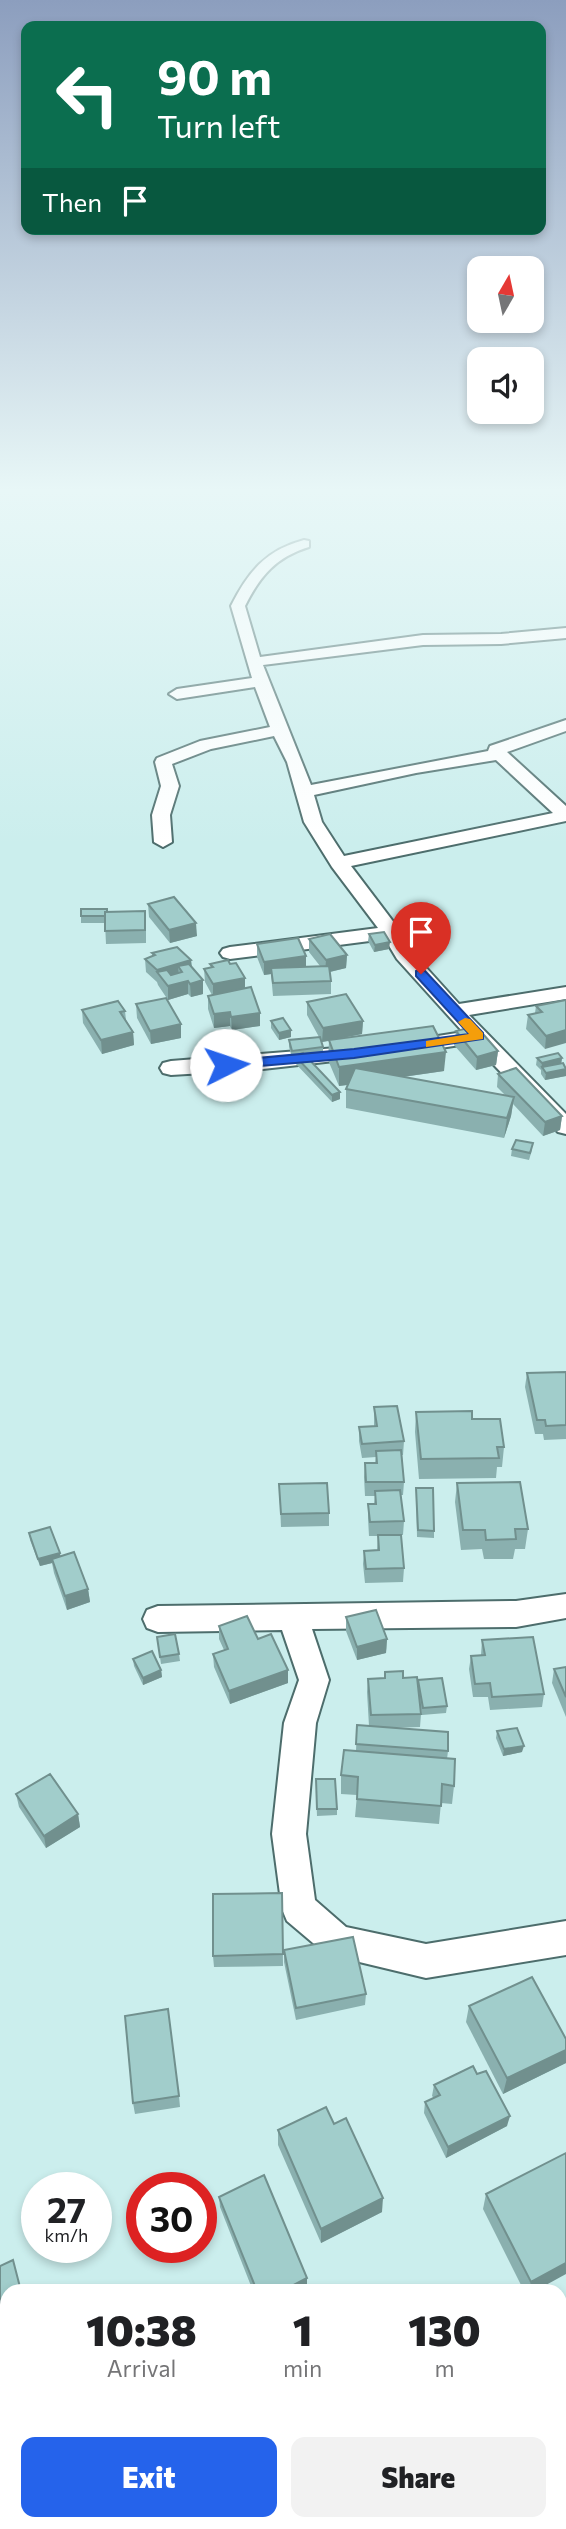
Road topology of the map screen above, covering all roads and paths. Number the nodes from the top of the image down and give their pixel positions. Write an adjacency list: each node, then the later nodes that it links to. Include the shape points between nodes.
1 (239, 609): 3 (street)
2 (566, 633): 3 (street, via 423,640)
3 (254, 662): 4 (street)
4 (261, 681): 5 (street); 7 (street)
5 (177, 694)
6 (566, 725): 8 (street, via 496,750)
7 (279, 730): 9 (street); 10 (street, via 206,745 163,762 170,786 161,815)
8 (500, 754): 9 (street); 11 (street, via 566,816)
9 (304, 792): 11 (street, via 313,822)
10 (163, 842)
11 (340, 863): 12 (street)
12 (391, 932): 13 (street); 15 (street, via 404,955)
13 (230, 953)
14 (566, 993): 15 (street)
15 (454, 1011): 16 (street)
16 (479, 1036): 17 (street, via 254,1063); 18 (street)
17 (171, 1068)
18 (566, 1127)
19 (566, 1606): 20 (street, via 516,1614)
20 (292, 1616): 21 (street); 22 (street, via 314,1680 300,1723 289,1834 299,1909 338,1942 426,1961)
21 (158, 1619)
22 (566, 1938)

